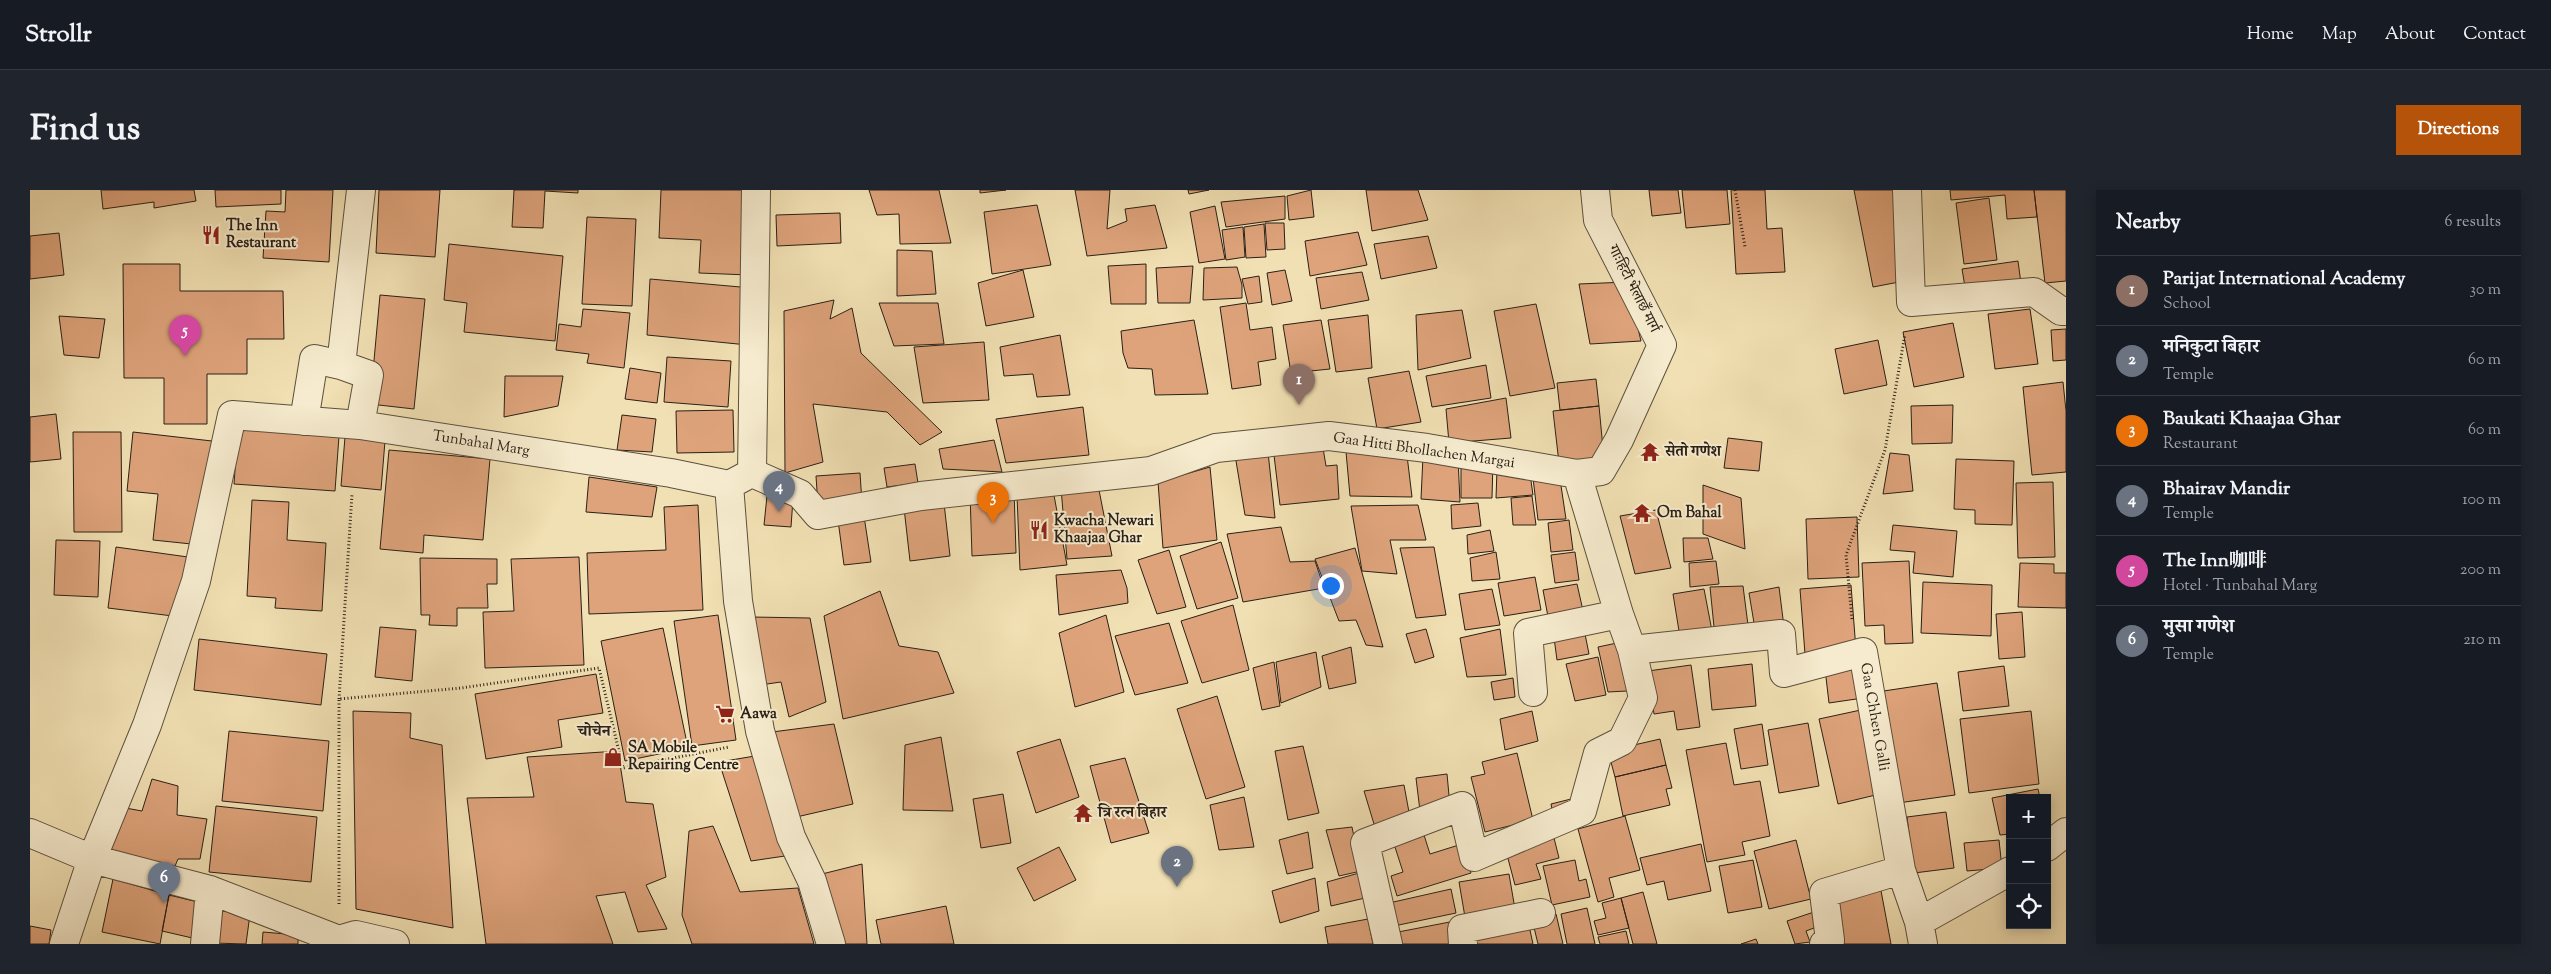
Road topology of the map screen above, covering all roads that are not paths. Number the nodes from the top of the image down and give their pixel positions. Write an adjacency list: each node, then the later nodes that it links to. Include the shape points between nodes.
1 (361, 190): 6 (street)
2 (756, 190): 10 (street)
3 (1595, 190): 9 (street, गाःहिटी भेलाछँ मार्ग, via 1598,220 1662,345 1619,440 1600,471)
4 (1907, 190): 5 (street, via 1911,302 2034,292 2061,311)
5 (2066, 311)
6 (341, 365): 7 (street, via 314,359); 8 (street, via 369,375)
7 (304, 421): 8 (street, Tunbahal Marg); 17 (street, Tunbahal Marg, via 232,415 196,581 148,726)
8 (360, 425): 10 (street, Tunbahal Marg, via 671,474)
9 (1577, 474): 10 (street, Gaa Hitti Bhollachen Margai, via 1427,448 1329,436 1216,448 1152,471 921,496 818,515 800,494); 11 (street)
10 (741, 479): 26 (street, via 738,601 762,741 791,837 812,881)
11 (1619, 614): 12 (street); 13 (street, via 1526,626)
12 (1632, 650): 18 (street, Gaa Chhen Galli, via 1781,634 1784,673 1863,652); 27 (street, via 1643,698 1622,741 1598,753 1582,811 1474,857 1462,806 1365,843)
13 (1533, 692)
14 (2066, 832): 16 (street)
15 (30, 833): 17 (street)
16 (2051, 844)
17 (92, 859): 20 (street); 23 (street)
18 (1901, 870): 22 (street); 29 (street, via 1824,892 1830,940)
19 (2006, 874): 22 (street)
20 (210, 890): 24 (street); 25 (street, via 339,940 356,934)
21 (1541, 913): 28 (street, via 1462,929)
22 (1921, 933)
23 (64, 944)
24 (205, 944)
25 (396, 944)
26 (831, 944)
27 (1388, 944)
28 (1463, 944)
29 (1824, 944)

